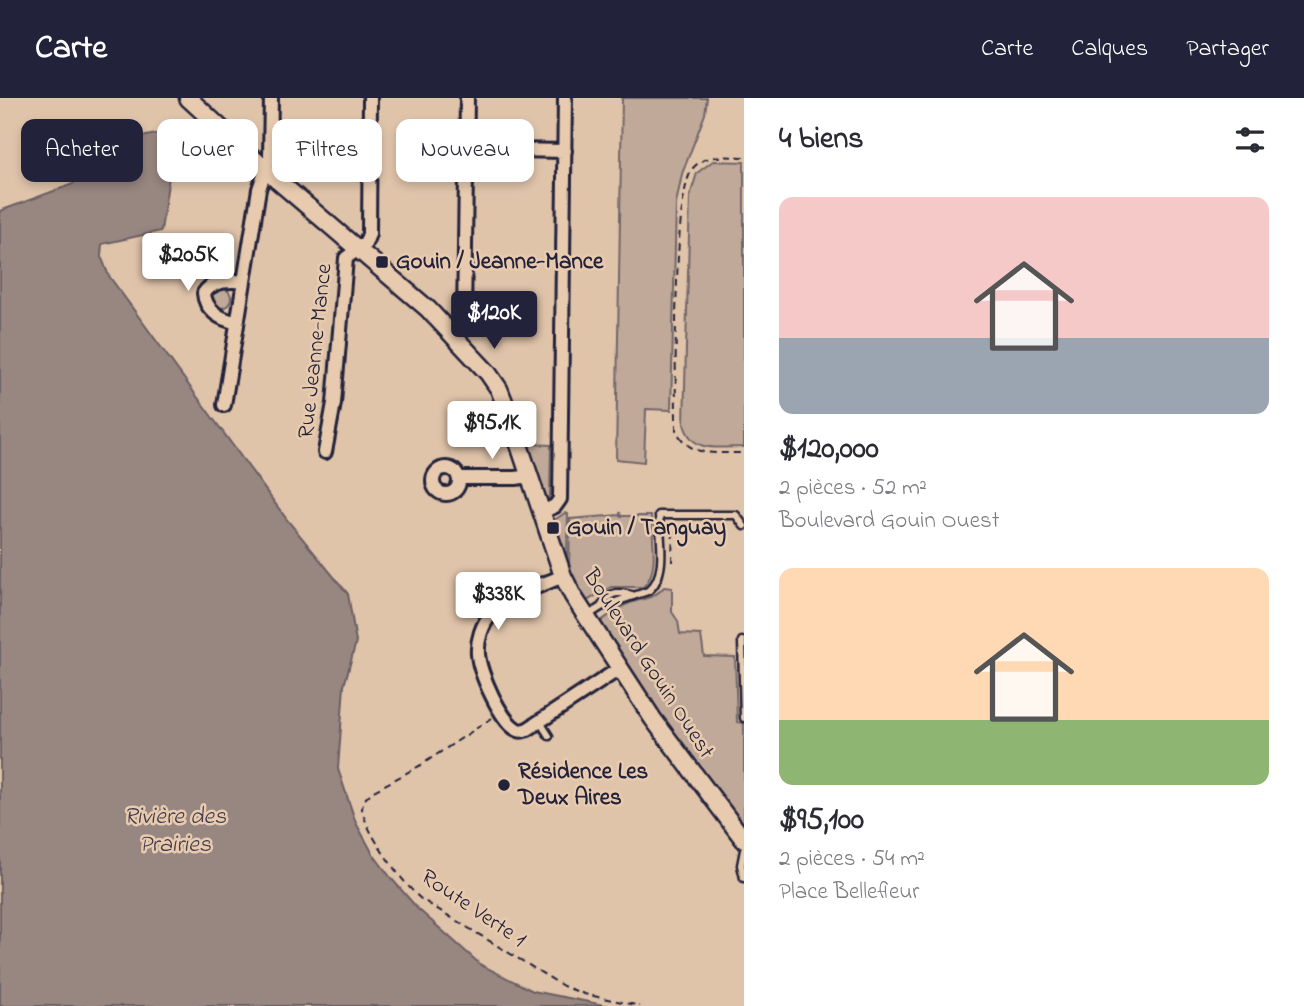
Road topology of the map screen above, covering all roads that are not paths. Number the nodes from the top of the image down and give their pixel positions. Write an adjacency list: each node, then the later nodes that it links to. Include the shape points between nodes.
1 (188, 98): 9 (street, Boulevard Gouin Ouest)
2 (271, 98): 9 (street, via 270,153)
3 (370, 98): 11 (street, Rue Jeanne-Mance, via 369,234)
4 (467, 98): 6 (street)
5 (565, 98): 8 (street)
6 (467, 119)
7 (534, 150): 8 (street)
8 (565, 151): 19 (street, via 560,499)
9 (265, 170): 11 (street, Boulevard Gouin Ouest); 12 (street)
10 (466, 182): 14 (street, via 464,321)
11 (358, 249): 14 (street, Boulevard Gouin Ouest); 16 (street, Rue Jeanne-Mance, via 346,258 335,393)
12 (244, 282): 13 (street); 13 (street, via 222,282 204,293 217,315)
13 (236, 323): 15 (street)
14 (456, 336): 17 (street, Boulevard Gouin Ouest, via 499,389)
15 (224, 405)
16 (325, 452)
17 (529, 476): 18 (street); 19 (street, Boulevard Gouin Ouest)
18 (460, 478)
19 (542, 512): 21 (street, Boulevard Gouin Ouest)
20 (744, 526): 22 (lane, via 736,515 660,515 658,580 648,591)
21 (563, 576): 24 (street, Boulevard Gouin Ouest); 28 (street, via 496,608 484,622 478,642 482,675 510,724 524,731)
22 (634, 595): 23 (lane); 23 (lane, via 613,592)
23 (601, 607): 24 (lane)
24 (586, 617): 26 (street, Boulevard Gouin Ouest)
25 (742, 641): 27 (lane)
26 (619, 669): 28 (street); 30 (street, Boulevard Gouin Ouest)
27 (744, 718)
28 (540, 722): 29 (lane)
29 (549, 736)
30 (744, 840)
31 (744, 850): 32 (lane)
32 (744, 878)

